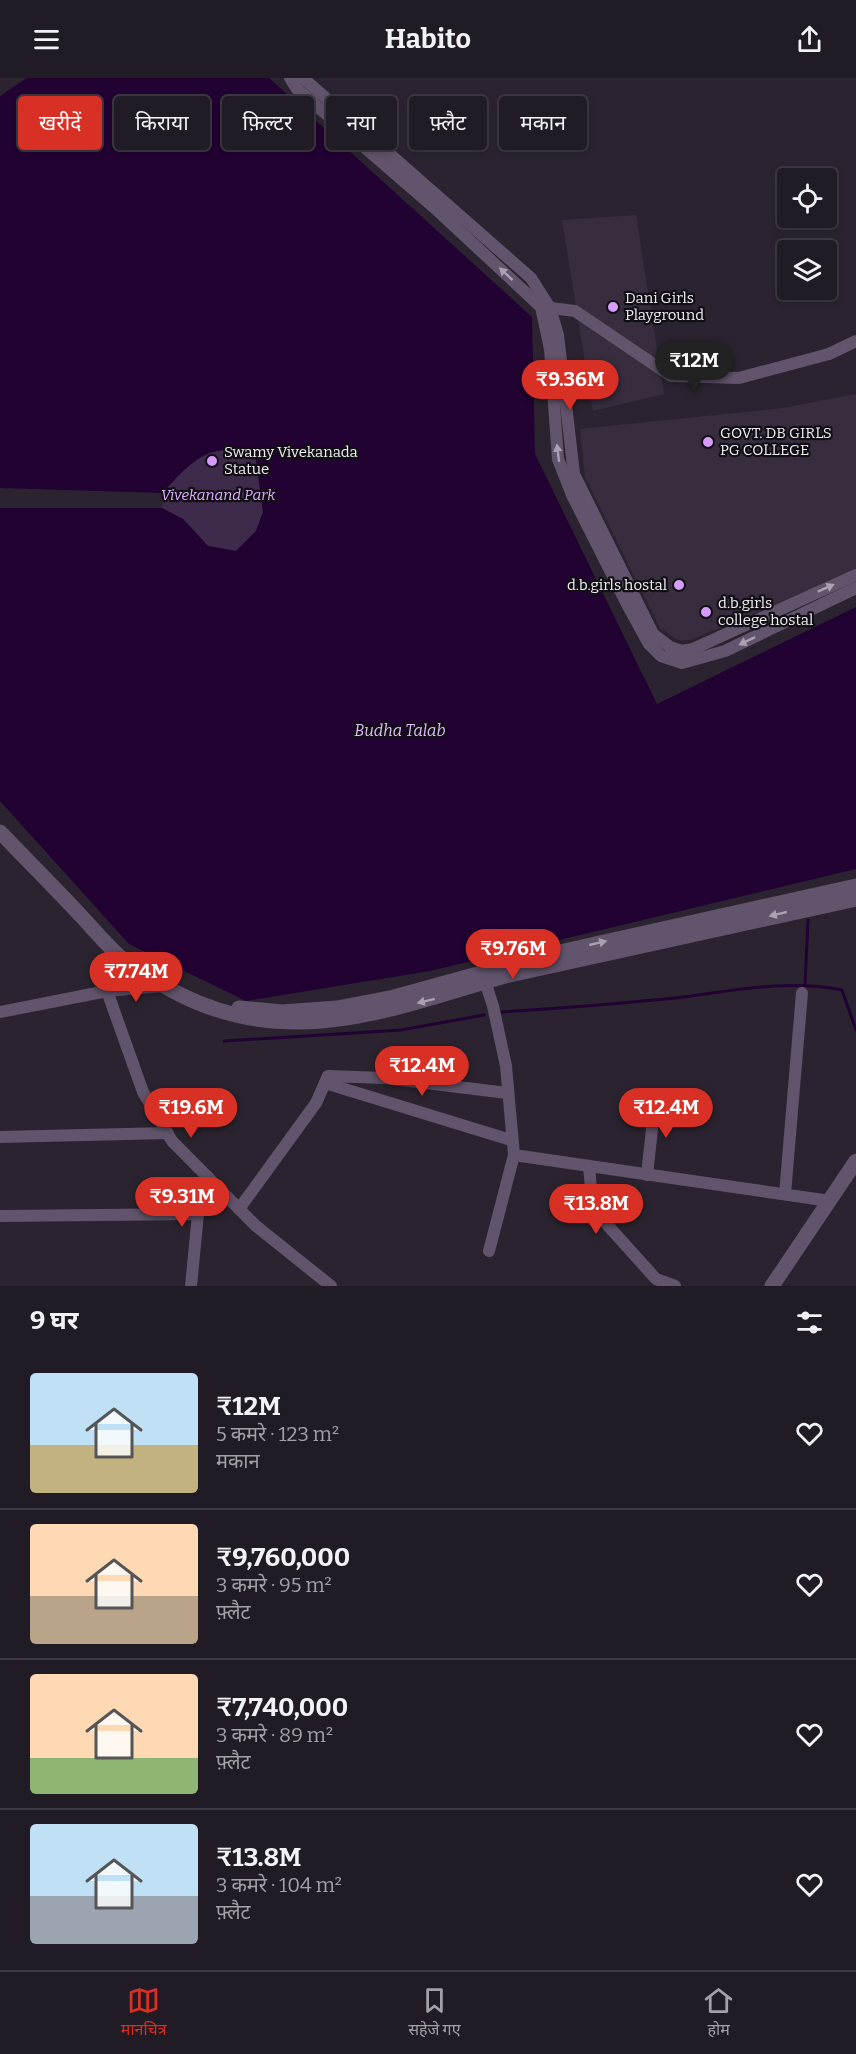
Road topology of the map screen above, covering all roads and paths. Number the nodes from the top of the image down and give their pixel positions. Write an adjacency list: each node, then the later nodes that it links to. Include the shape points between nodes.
1 (290, 78): 3 (street, one-way to 1)
2 (303, 78): 3 (street, via 531,278)
3 (546, 308): 4 (street, via 575,311 671,376 739,378 829,354); 5 (street, one-way to 5, via 558,335 574,474 660,642 682,651 693,649); 6 (street, one-way to 3, via 725,651 682,663 661,656 649,644 628,606 560,466)
4 (856, 341)
5 (856, 575)
6 (856, 588)
7 (0, 832): 10 (street)
8 (856, 886): 11 (street, one-way to 8)
9 (856, 898): 11 (street, one-way to 11)
10 (114, 950): 12 (street); 13 (street)
11 (483, 976): 12 (street, via 337,1008 282,1012 247,1010); 17 (street, via 500,1036)
12 (167, 988): 13 (street)
13 (107, 990): 15 (street); 19 (street, via 143,1092)
14 (802, 993): 27 (street)
15 (0, 1012)
16 (325, 1083): 17 (street, via 328,1076 385,1078); 21 (street); 29 (street, via 316,1103)
17 (507, 1093): 21 (street)
18 (655, 1101): 25 (street)
19 (168, 1133): 20 (street); 26 (street)
20 (0, 1137)
21 (511, 1140): 22 (street)
22 (514, 1155): 24 (street); 32 (street)
23 (856, 1161): 28 (street)
24 (589, 1167): 25 (street); 35 (street, via 593,1209 656,1279)
25 (647, 1174): 27 (street)
26 (208, 1178): 29 (street); 30 (street)
27 (785, 1194): 28 (street)
28 (830, 1201): 36 (street)
29 (238, 1209): 34 (street)
30 (198, 1214): 31 (street); 33 (street)
31 (0, 1216)
32 (489, 1251)
33 (191, 1286)
34 (331, 1286)
35 (675, 1286)
36 (772, 1286)

